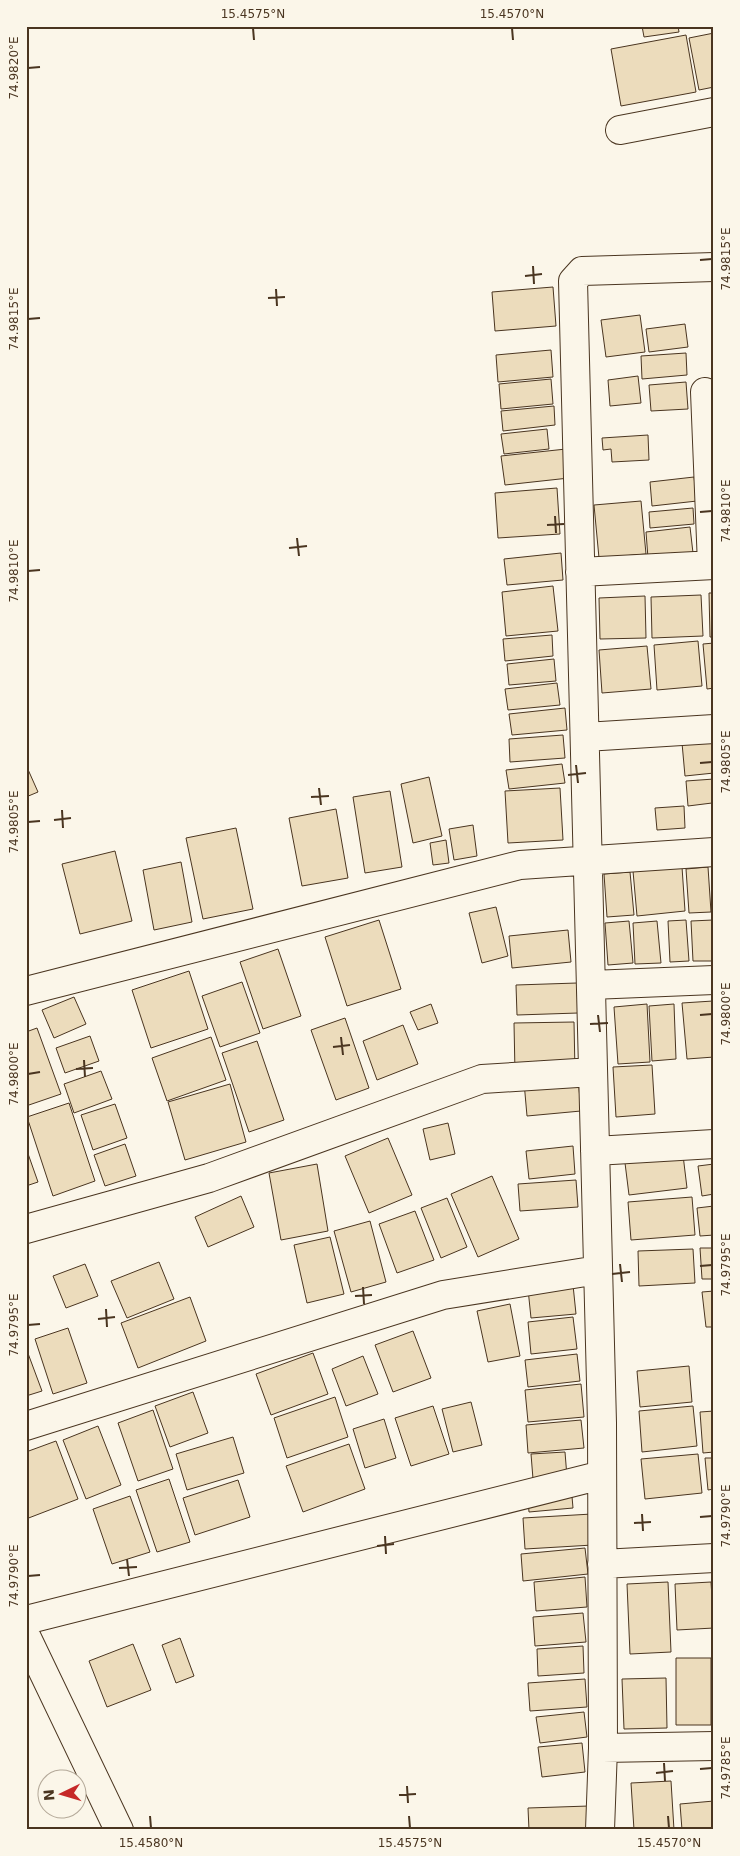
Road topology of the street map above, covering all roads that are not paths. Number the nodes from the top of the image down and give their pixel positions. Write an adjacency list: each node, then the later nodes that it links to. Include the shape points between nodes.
1 (714, 112): 2 (street)
2 (620, 130)
3 (714, 267): 6 (street, via 582,271 573,281)
4 (705, 392): 5 (street)
5 (713, 565): 6 (street)
6 (580, 572): 8 (street)
7 (714, 728): 8 (street)
8 (585, 737): 10 (street)
9 (714, 852): 10 (street)
10 (588, 860): 12 (street); 13 (street, via 520,864)
11 (714, 980): 12 (street)
12 (591, 984): 14 (street)
13 (26, 991)
14 (594, 1072): 16 (street); 17 (street, via 482,1079 209,1178)
15 (714, 1144): 16 (street)
16 (595, 1151): 18 (street)
17 (26, 1228)
18 (598, 1270): 19 (street, via 443,1295); 20 (street)
19 (26, 1426)
20 (602, 1475): 22 (street); 23 (street)
21 (714, 1558): 22 (street)
22 (602, 1564): 26 (street)
23 (26, 1620)
24 (26, 1636): 27 (street)
25 (714, 1746): 26 (street)
26 (603, 1748): 28 (street)
27 (119, 1830)
28 (600, 1830)

